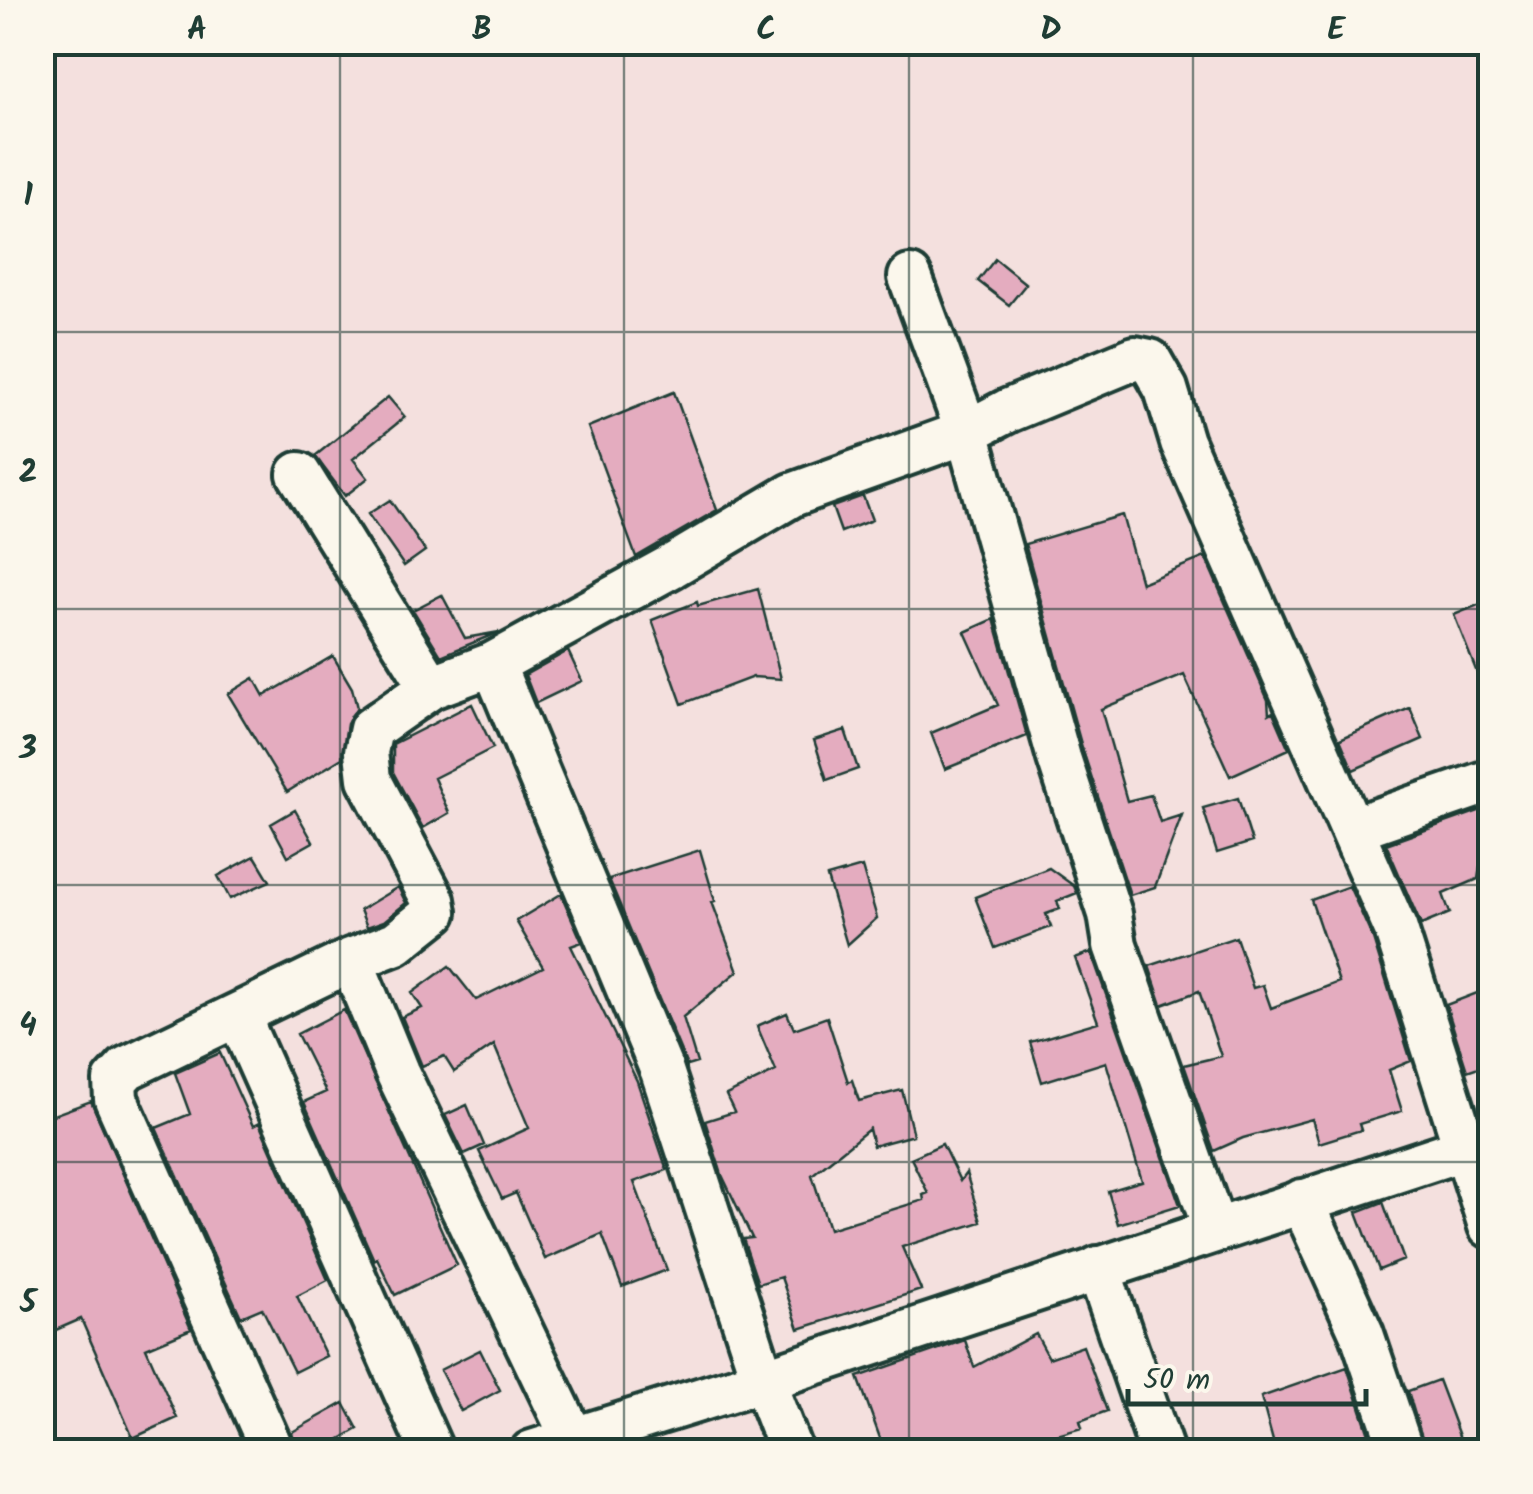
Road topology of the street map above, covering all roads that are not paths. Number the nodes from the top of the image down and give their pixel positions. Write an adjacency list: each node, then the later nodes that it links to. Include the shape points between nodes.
1 (910, 277): 2 (street)
2 (967, 432): 4 (street, via 792,495); 7 (street, via 1134,358 1150,361); 13 (street, via 1115,945)
3 (299, 474): 5 (street)
4 (493, 664): 5 (street); 15 (street, via 662,1071)
5 (431, 687): 8 (street, via 371,729 366,768 435,912 396,943)
6 (1490, 782): 7 (street)
7 (1352, 828): 10 (street)
8 (351, 960): 9 (street); 16 (street)
9 (238, 1015): 17 (street, via 126,1068 115,1081 116,1098); 18 (street)
10 (1479, 1144): 11 (street); 12 (street)
11 (1302, 1201): 13 (street); 22 (street, via 1362,1334)
12 (1490, 1226)
13 (1214, 1230): 14 (street)
14 (1098, 1268): 15 (street); 21 (street)
15 (763, 1380): 16 (street); 20 (street)
16 (573, 1439): 19 (street)
17 (273, 1452)
18 (432, 1452)
19 (532, 1452)
20 (790, 1452)
21 (1162, 1452)
22 (1402, 1452)

